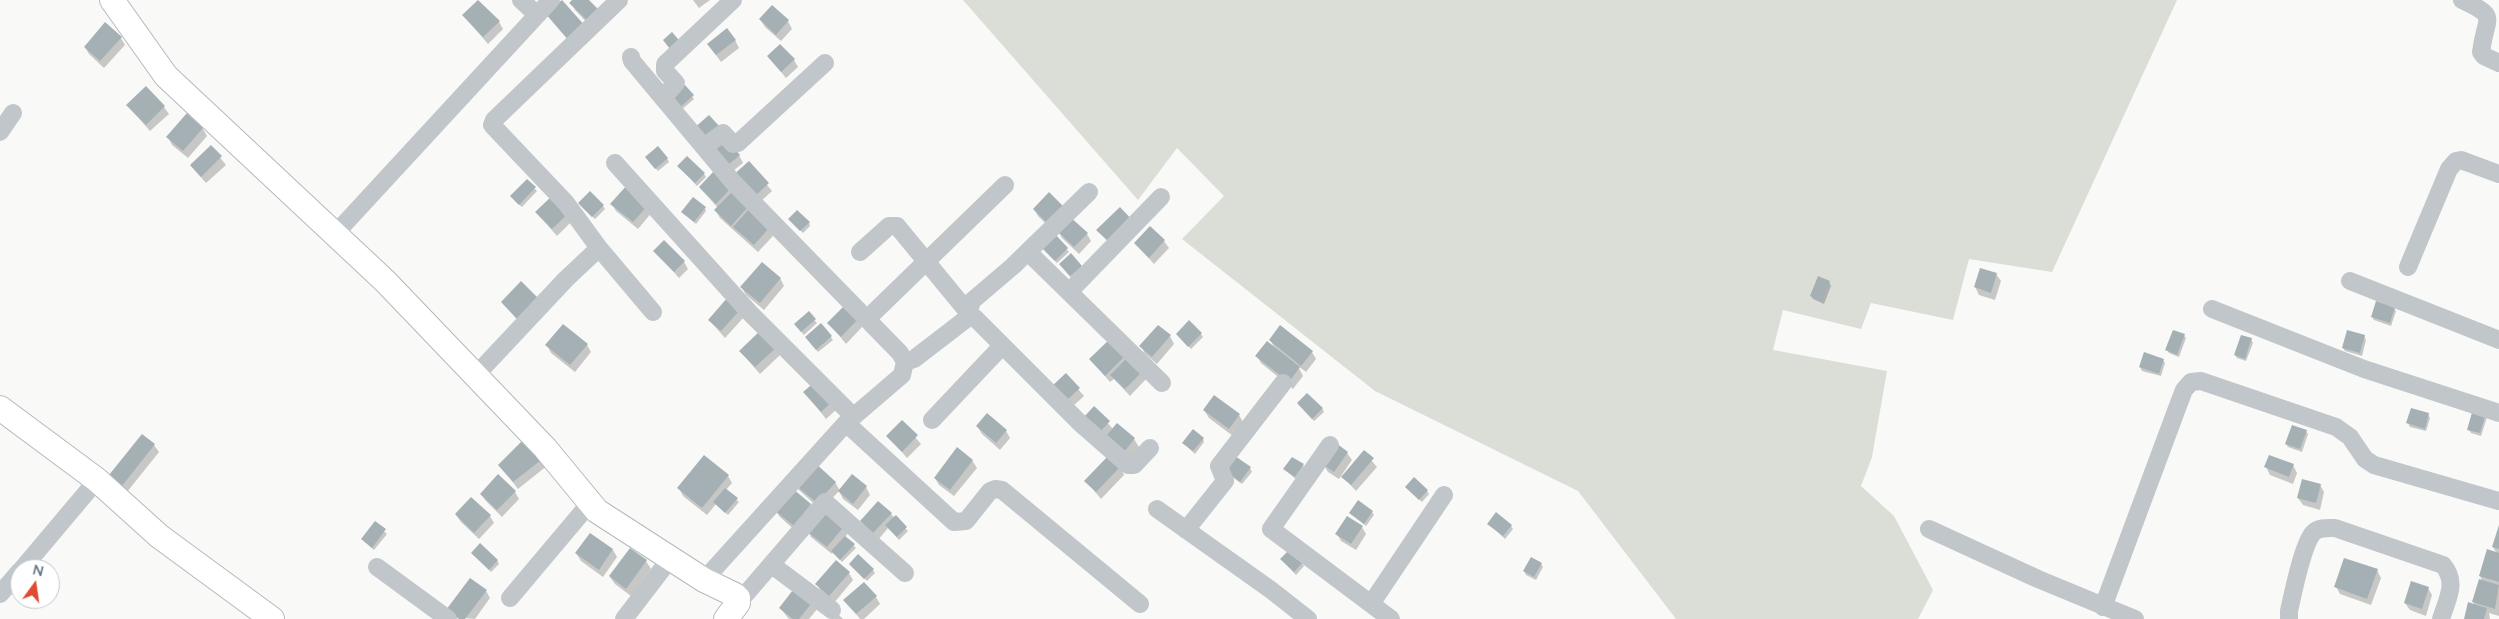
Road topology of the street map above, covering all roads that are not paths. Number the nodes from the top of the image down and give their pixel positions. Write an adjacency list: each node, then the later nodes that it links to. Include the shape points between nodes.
1 (112, 0): 20 (street, via 166,76)
2 (521, 0): 7 (street)
3 (551, 0): 7 (street)
4 (619, 0): 21 (street, via 492,125 566,203)
5 (733, 0): 11 (street, via 665,64 665,71 676,83)
6 (2462, 0): 10 (street, via 2487,9 2490,14 2481,52)
7 (537, 15): 20 (street)
8 (631, 57): 11 (street)
9 (825, 63): 14 (street, via 738,144 723,133)
10 (2499, 63)
11 (663, 98): 14 (street)
12 (13, 113): 13 (street)
13 (0, 132)
14 (704, 147): 31 (street, via 733,182)
15 (615, 163): 40 (street)
16 (2499, 174): 25 (street, via 2456,161 2449,169)
17 (1005, 185): 24 (street)
18 (1089, 192): 23 (street)
19 (1161, 197): 27 (street)
20 (335, 234): 35 (street, via 385,281)
21 (599, 248): 29 (street); 35 (street)
22 (860, 252): 24 (street, via 893,225)
23 (1028, 252): 27 (street); 30 (street, via 972,301)
24 (928, 262): 30 (street); 31 (street)
25 (2408, 267)
26 (2350, 281): 32 (street)
27 (1069, 292): 36 (street)
28 (2212, 309): 39 (street, via 2364,369)
29 (653, 312)
30 (967, 314): 33 (street); 34 (street, via 914,359)
31 (867, 319): 34 (street)
32 (2499, 340)
33 (1002, 346): 41 (street); 43 (street, via 1128,465 1134,465)
34 (905, 362): 40 (street, via 902,375)
35 (475, 376): 47 (street, via 545,448)
36 (1162, 383)
37 (1283, 383): 50 (street, via 1220,466 1225,481)
38 (0, 408): 44 (street)
39 (2499, 413)
40 (849, 419): 56 (street); 60 (street, via 954,522 966,521 990,491 1002,490)
41 (932, 420)
42 (1330, 445): 61 (street, via 1270,530)
43 (1150, 448)
44 (97, 480): 51 (street); 65 (street, via 159,536)
45 (1444, 495): 61 (street)
46 (2499, 501): 62 (street, via 2374,465 2365,459 2350,437 2336,427 2201,381 2191,382 2184,390)
47 (590, 503): 52 (street, via 610,522); 59 (street)
48 (1156, 509): 50 (street)
49 (1929, 528): 62 (street)
50 (1186, 530): 68 (street)
51 (30, 559)
52 (670, 559): 56 (street); 67 (street)
53 (772, 564): 55 (street, via 825,502); 63 (street); 64 (street)
54 (377, 567): 66 (street)
55 (905, 573)
56 (704, 580): 64 (street, via 735,594 738,598)
57 (10, 583): 58 (street)
58 (0, 594)
59 (510, 598)
60 (1140, 604)
61 (1372, 604): 69 (street)
62 (2103, 607): 70 (street)
63 (832, 610)
64 (732, 611)
65 (272, 619)
66 (448, 619)
67 (624, 619)
68 (1308, 619)
69 (1390, 619)
70 (2135, 619)
71 (2289, 619): 72 (street, via 2308,542 2314,532 2327,528 2345,531 2442,566 2450,574 2451,587)
72 (2441, 619)

